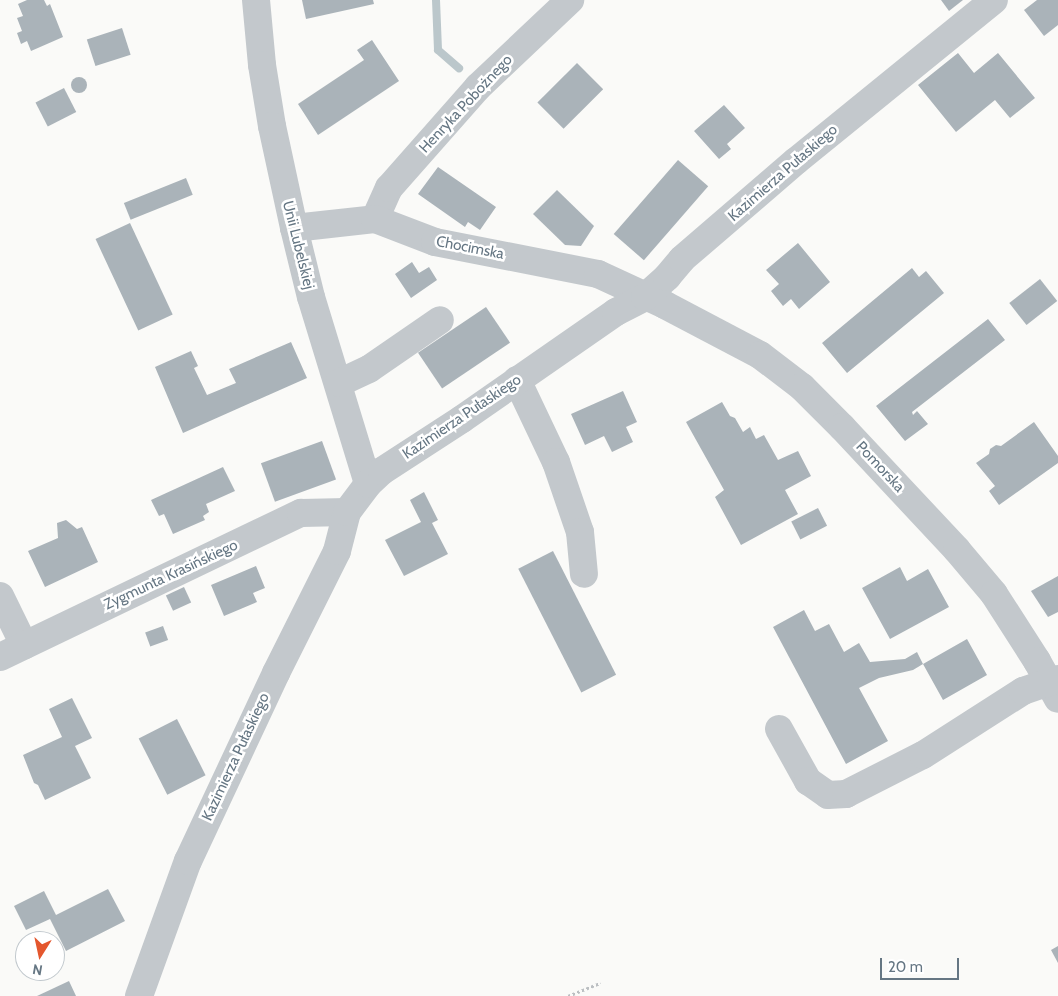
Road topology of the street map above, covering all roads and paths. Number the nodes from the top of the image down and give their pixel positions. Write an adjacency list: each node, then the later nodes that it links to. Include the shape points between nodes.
1 (256, 0): 5 (street, Unii Lubelskiej, via 265,83)
2 (570, 0): 4 (street, Henryka Pobożnego, via 478,87 389,188)
3 (994, 0): 6 (street, Kazimierza Pułaskiego, via 796,161 682,259)
4 (376, 218): 5 (street, Chocimska); 6 (street, Chocimska, via 435,242 598,274)
5 (294, 228): 9 (street, Unii Lubelskiej, via 311,297)
6 (645, 297): 8 (street, Kazimierza Pułaskiego, via 616,312); 15 (street, Pomorska, via 760,355 802,387 957,550 994,594)
7 (440, 320): 9 (street, via 369,369)
8 (517, 380): 10 (street, Kazimierza Pułaskiego, via 382,471); 12 (street, via 556,462 580,532)
9 (339, 383): 10 (street, Unii Lubelskiej)
10 (368, 484): 11 (street, Kazimierza Pułaskiego)
11 (347, 512): 14 (street, Zygmunta Krasińskiego, via 301,513); 18 (street, Kazimierza Pułaskiego, via 337,551 188,861)
12 (584, 574)
13 (0, 596): 14 (street)
14 (12, 651)
15 (1055, 686): 16 (street, via 1023,691 923,755 846,794 828,794 808,781)
16 (779, 728)
17 (601, 983): 19 (path)
18 (140, 996)
19 (568, 996)

